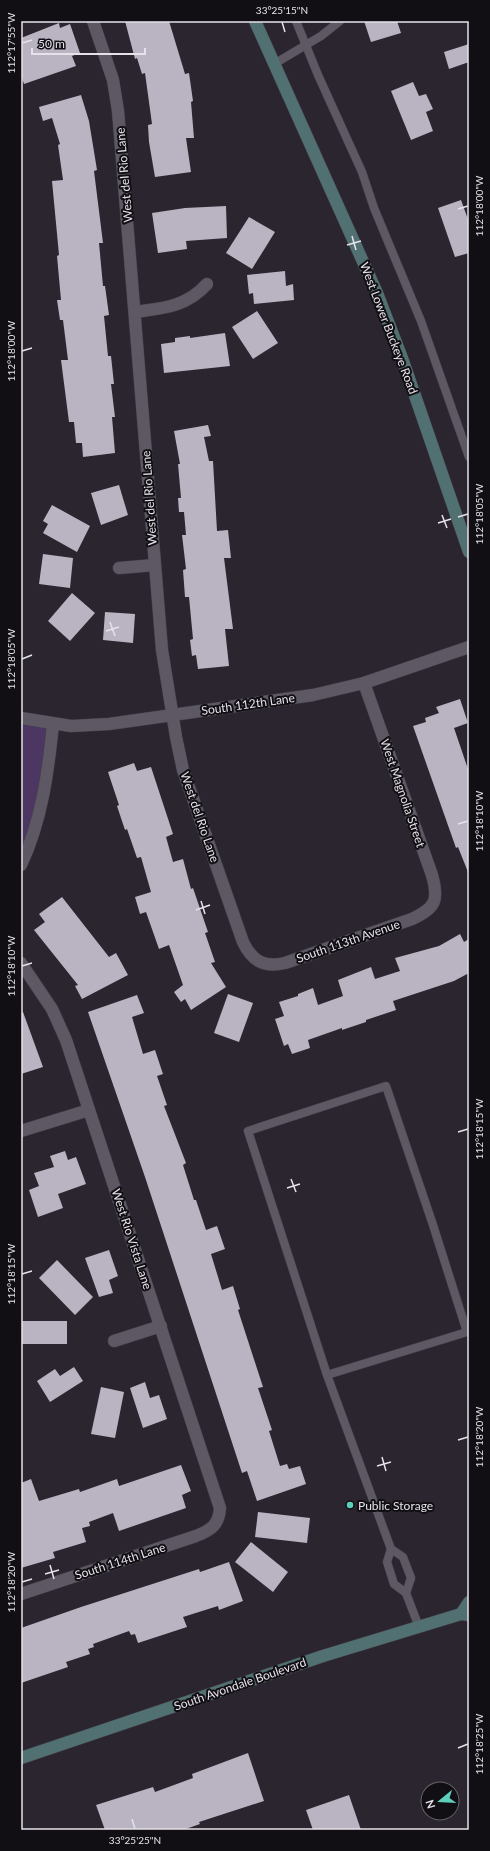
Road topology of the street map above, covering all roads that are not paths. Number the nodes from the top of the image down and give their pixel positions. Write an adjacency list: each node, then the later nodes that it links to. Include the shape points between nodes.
1 (93, 21): 8 (street, West del Rio Lane, via 116,95)
2 (255, 21): 6 (main road, West Lower Buckeye Road)
3 (296, 21): 5 (lane)
4 (340, 21): 5 (lane)
5 (306, 45): 6 (lane); 9 (lane, via 362,172 374,208 421,321)
6 (274, 64): 10 (main road, West Lower Buckeye Road, via 377,293)
7 (207, 284): 8 (street, via 180,304)
8 (135, 312): 11 (street, West del Rio Lane)
9 (469, 457)
10 (469, 552)
11 (154, 566): 12 (street); 15 (street, West del Rio Lane)
12 (119, 568)
13 (469, 647): 14 (street, South 112th Lane)
14 (364, 683): 15 (street, South 112th Lane, via 312,695); 19 (street, West Magnolia Street, via 432,875 436,896)
15 (172, 715): 17 (street, South 112th Lane, via 109,724); 20 (street, West del Rio Lane, via 183,770 240,935 246,950)
16 (21, 718): 17 (street, South 112th Lane)
17 (53, 724): 18 (street, via 41,808)
18 (21, 865)
19 (434, 905): 20 (street, South 113th Avenue, via 412,918 285,963 271,965)
20 (259, 962)
21 (21, 963): 22 (street, West Rio Vista Lane, via 60,1025)
22 (89, 1110): 23 (street); 24 (street, West Rio Vista Lane)
23 (21, 1131)
24 (161, 1326): 25 (street); 27 (street, West Rio Vista Lane, via 218,1500 220,1508)
25 (114, 1341)
26 (327, 1375): 26 (lane, via 467,1332 386,1086 248,1131); 28 (lane)
27 (217, 1523): 30 (street, South 114th Lane, via 196,1536)
28 (391, 1549): 29 (lane, via 387,1562 394,1584); 29 (lane, via 403,1557 411,1578)
29 (406, 1593): 33 (lane)
30 (21, 1594)
31 (469, 1602): 32 (main road, South Avondale Boulevard)
32 (465, 1615): 33 (main road, South Avondale Boulevard)
33 (419, 1627): 34 (main road, South Avondale Boulevard, via 323,1656)
34 (21, 1758)

